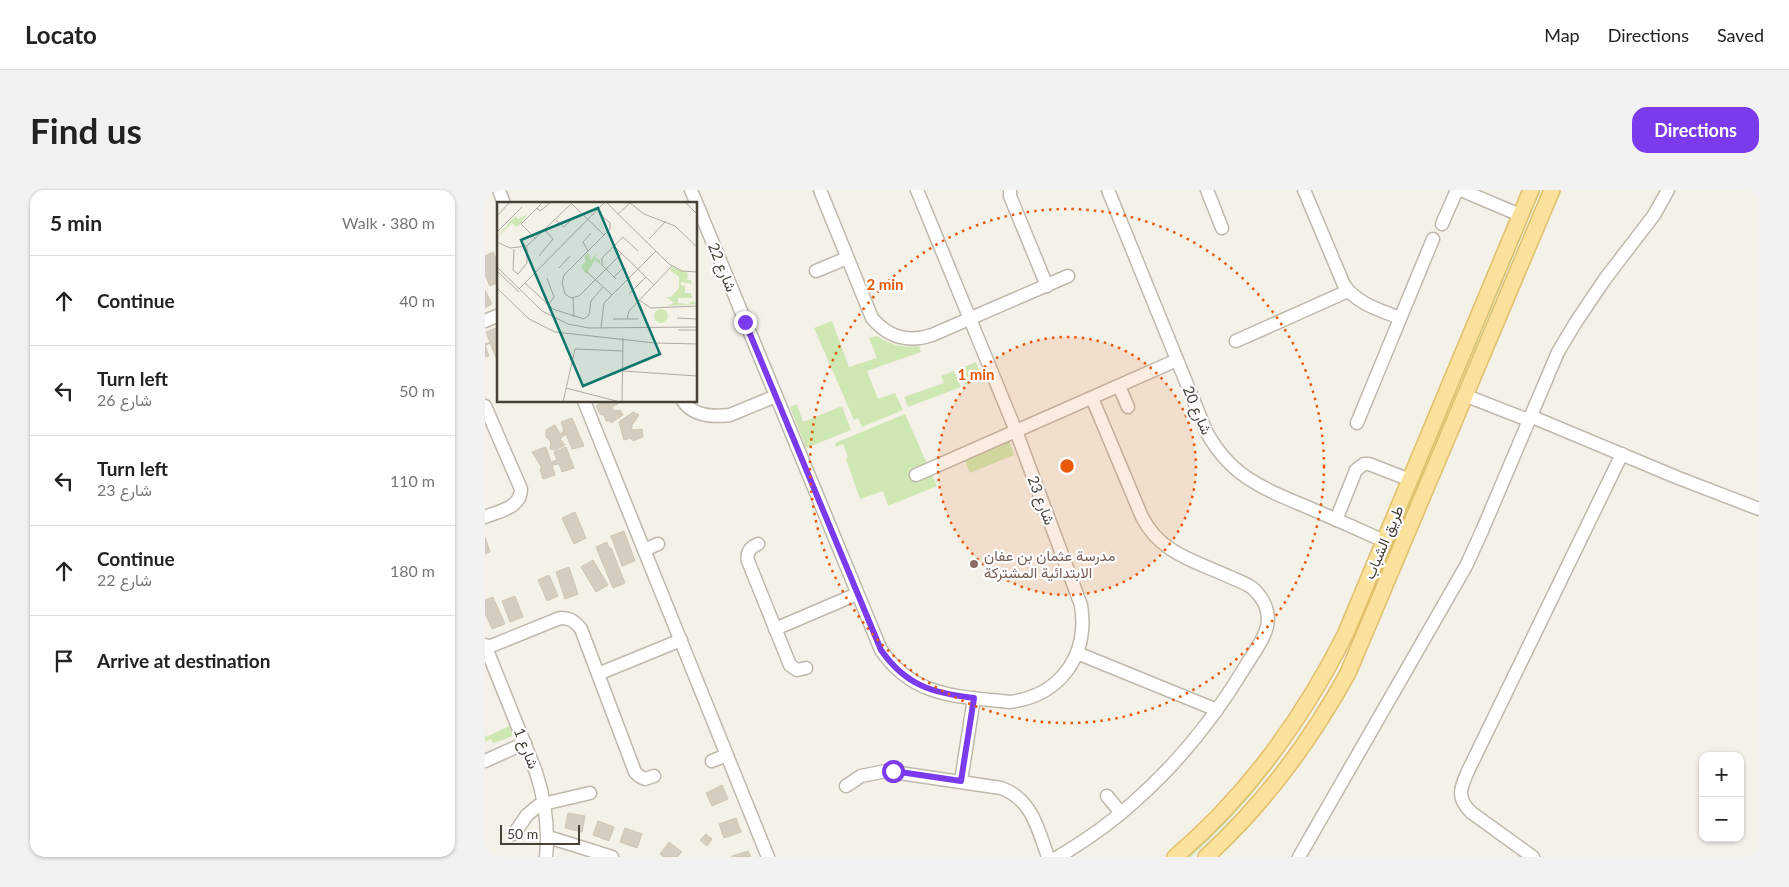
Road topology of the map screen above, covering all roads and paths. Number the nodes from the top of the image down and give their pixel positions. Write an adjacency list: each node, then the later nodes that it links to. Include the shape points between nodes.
1 (499, 190): 13 (street)
2 (820, 190): 20 (street)
3 (917, 190): 27 (street, شارع 23)
4 (1009, 190): 23 (street)
5 (1108, 190): 30 (street, شارع 20)
6 (1207, 190): 17 (street)
7 (1304, 190): 24 (street)
8 (1457, 190): 16 (street)
9 (1461, 190): 15 (street)
10 (1531, 190): 15 (main road, طريق الشباب)
11 (1552, 190): 32 (main road, طريق الشباب)
12 (1668, 190): 39 (street, via 1645,229 1576,322 1558,352)
13 (504, 202)
14 (697, 213): 18 (street, شارع 22)
15 (1520, 215): 44 (main road, طريق الشباب)
16 (1442, 224)
17 (1222, 228)
18 (702, 232): 33 (street, شارع 22)
19 (1433, 239): 26 (street)
20 (847, 258): 21 (street); 27 (street, via 872,318 890,334 906,339 923,338)
21 (816, 271)
22 (1068, 276): 23 (street)
23 (1047, 286): 27 (street)
24 (1348, 291): 26 (street, via 1360,301); 29 (street)
25 (497, 316): 28 (street)
26 (1400, 318): 40 (street)
27 (969, 319): 41 (street, شارع 23)
28 (485, 321)
29 (1236, 341)
30 (1177, 360): 31 (street); 47 (street, شارع 20, via 1206,431 1228,464 1256,485)
31 (1119, 386): 34 (street); 38 (street)
32 (1465, 395): 39 (street); 80 (main road, طريق الشباب, via 1347,673 1331,702 1275,784)
33 (776, 396): 36 (street, via 722,416 699,413); 52 (street, شارع 22)
34 (1092, 398): 41 (street); 60 (street, via 1142,517 1156,539 1179,555 1250,586 1264,602 1268,623 1264,636)
35 (584, 402): 51 (street)
36 (684, 402)
37 (485, 406): 46 (street, via 521,494 514,505)
38 (1128, 408)
39 (1529, 418): 42 (street); 81 (street, via 1466,566)
40 (1357, 423)
41 (1016, 431): 43 (street); 56 (street, شارع 23, via 1081,605 1083,627)
42 (1622, 454): 45 (street); 82 (street, via 1468,771 1461,792 1463,805)
43 (916, 475)
44 (1409, 480): 47 (street, via 1369,464 1359,466); 48 (main road, طريق الشباب)
45 (1759, 509)
46 (485, 517)
47 (1336, 520): 48 (street, شارع 20)
48 (1384, 540): 79 (main road, طريق الشباب, via 1345,635 1296,722 1234,801)
49 (658, 544): 51 (street)
50 (758, 544): 53 (street, via 750,549 747,561)
51 (644, 550): 54 (street)
52 (857, 594): 53 (street); 59 (street, شارع 23, via 881,650 901,673 928,690)
53 (775, 629): 57 (street, via 790,666 797,670)
54 (681, 640): 58 (street); 62 (street)
55 (486, 647): 58 (street, via 566,618 581,629); 61 (street, شارع 1)
56 (1077, 653): 59 (street, شارع 23, via 1062,677 1037,695 1009,702); 60 (street)
57 (806, 668)
58 (598, 674): 65 (street, via 635,772 645,779)
59 (974, 698): 66 (street)
60 (1217, 710): 71 (street, via 1171,767)
61 (525, 743): 63 (street); 70 (street, شارع 1)
62 (727, 755): 64 (street); 76 (street)
63 (485, 761)
64 (712, 761)
65 (654, 776)
66 (961, 781): 67 (street, via 885,770 861,776); 77 (street, via 1001,788 1017,795 1032,814)
67 (846, 786)
68 (590, 792): 70 (street)
69 (1107, 796): 71 (street)
70 (544, 802): 72 (street, via 529,812); 73 (street, شارع 1)
71 (1121, 813): 78 (street)
72 (514, 834)
73 (548, 837): 74 (street, شارع 1); 75 (street)
74 (546, 857)
75 (612, 857)
76 (768, 857)
77 (1048, 857)
78 (1058, 857)
79 (1175, 857)
80 (1206, 857)
81 (1299, 857)
82 (1533, 857)

